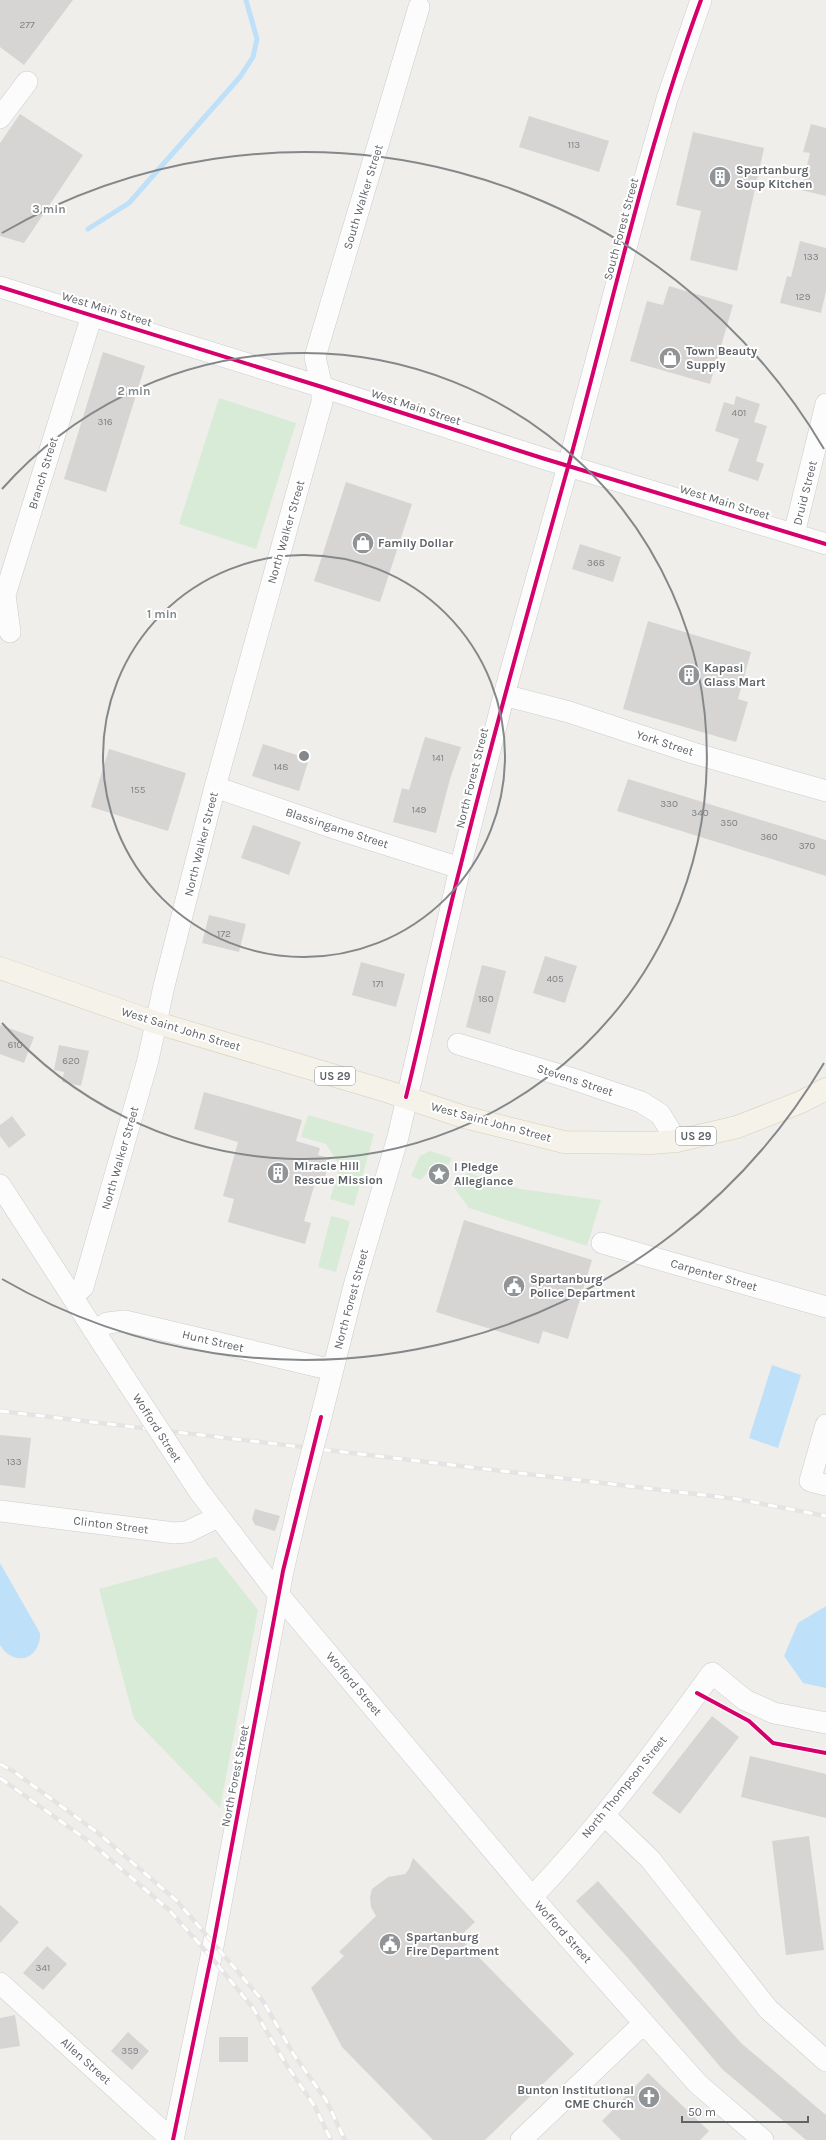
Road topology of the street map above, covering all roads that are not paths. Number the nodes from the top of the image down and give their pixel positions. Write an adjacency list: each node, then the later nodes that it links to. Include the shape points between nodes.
1 (701, 0): 9 (street, South Forest Street, via 663,113)
2 (419, 7): 7 (street, South Walker Street, via 315,357)
3 (27, 82): 4 (street)
4 (0, 118)
5 (0, 287): 6 (street, West Main Street)
6 (92, 315): 7 (street, West Main Street); 12 (street, Branch Street, via 5,596)
7 (322, 387): 9 (street, West Main Street); 14 (street, North Walker Street, via 321,408)
8 (826, 404): 10 (street, Druid Street)
9 (568, 466): 10 (street, West Main Street); 13 (street, North Forest Street)
10 (794, 534): 11 (street, West Main Street)
11 (826, 544)
12 (10, 632)
13 (504, 695): 15 (street, York Street, via 569,712 692,753); 16 (street, North Forest Street)
14 (215, 787): 16 (street, Blassingame Street, via 337,830); 18 (street, North Walker Street, via 164,986)
15 (826, 791)
16 (460, 868): 21 (street, North Forest Street)
17 (5, 973): 18 (main road, West Saint John Street / US 29)
18 (157, 1023): 21 (main road, West Saint John Street / US 29); 25 (street, North Walker Street, via 83,1287)
19 (458, 1044): 22 (street, Stevens Street, via 641,1102 660,1114)
20 (826, 1089): 22 (main road, West Saint John Street / US 29, via 801,1102 737,1127)
21 (406, 1097): 22 (main road, West Saint John Street / US 29, via 464,1117 564,1142); 28 (street, North Forest Street, via 398,1137)
22 (677, 1141)
23 (0, 1185): 25 (street, Wofford Street)
24 (602, 1243): 26 (street, Carpenter Street)
25 (72, 1297): 27 (street, Wofford Street)
26 (826, 1307)
27 (94, 1331): 28 (street, Hunt Street, via 107,1323 126,1321); 32 (street, Wofford Street, bridge)
28 (333, 1368): 33 (street, North Forest Street, bridge)
29 (826, 1426): 30 (street)
30 (818, 1483)
31 (0, 1511): 32 (street, Clinton Street, via 174,1533 188,1532)
32 (218, 1518): 33 (street, Wofford Street)
33 (278, 1594): 36 (street, Wofford Street); 40 (street, North Forest Street, via 212,1957)
34 (826, 1723): 35 (street, North Thompson Street, via 774,1712 745,1700 712,1672)
35 (604, 1815): 36 (street, North Thompson Street); 39 (street, via 650,1859 768,2010)
36 (532, 1897): 38 (street, Wofford Street)
37 (0, 1983): 40 (street, Allen Street)
38 (644, 2024): 41 (street, via 559,2102); 42 (street, Wofford Street, via 698,2084)
39 (826, 2061)
40 (172, 2140)
41 (522, 2140)
42 (763, 2140)

